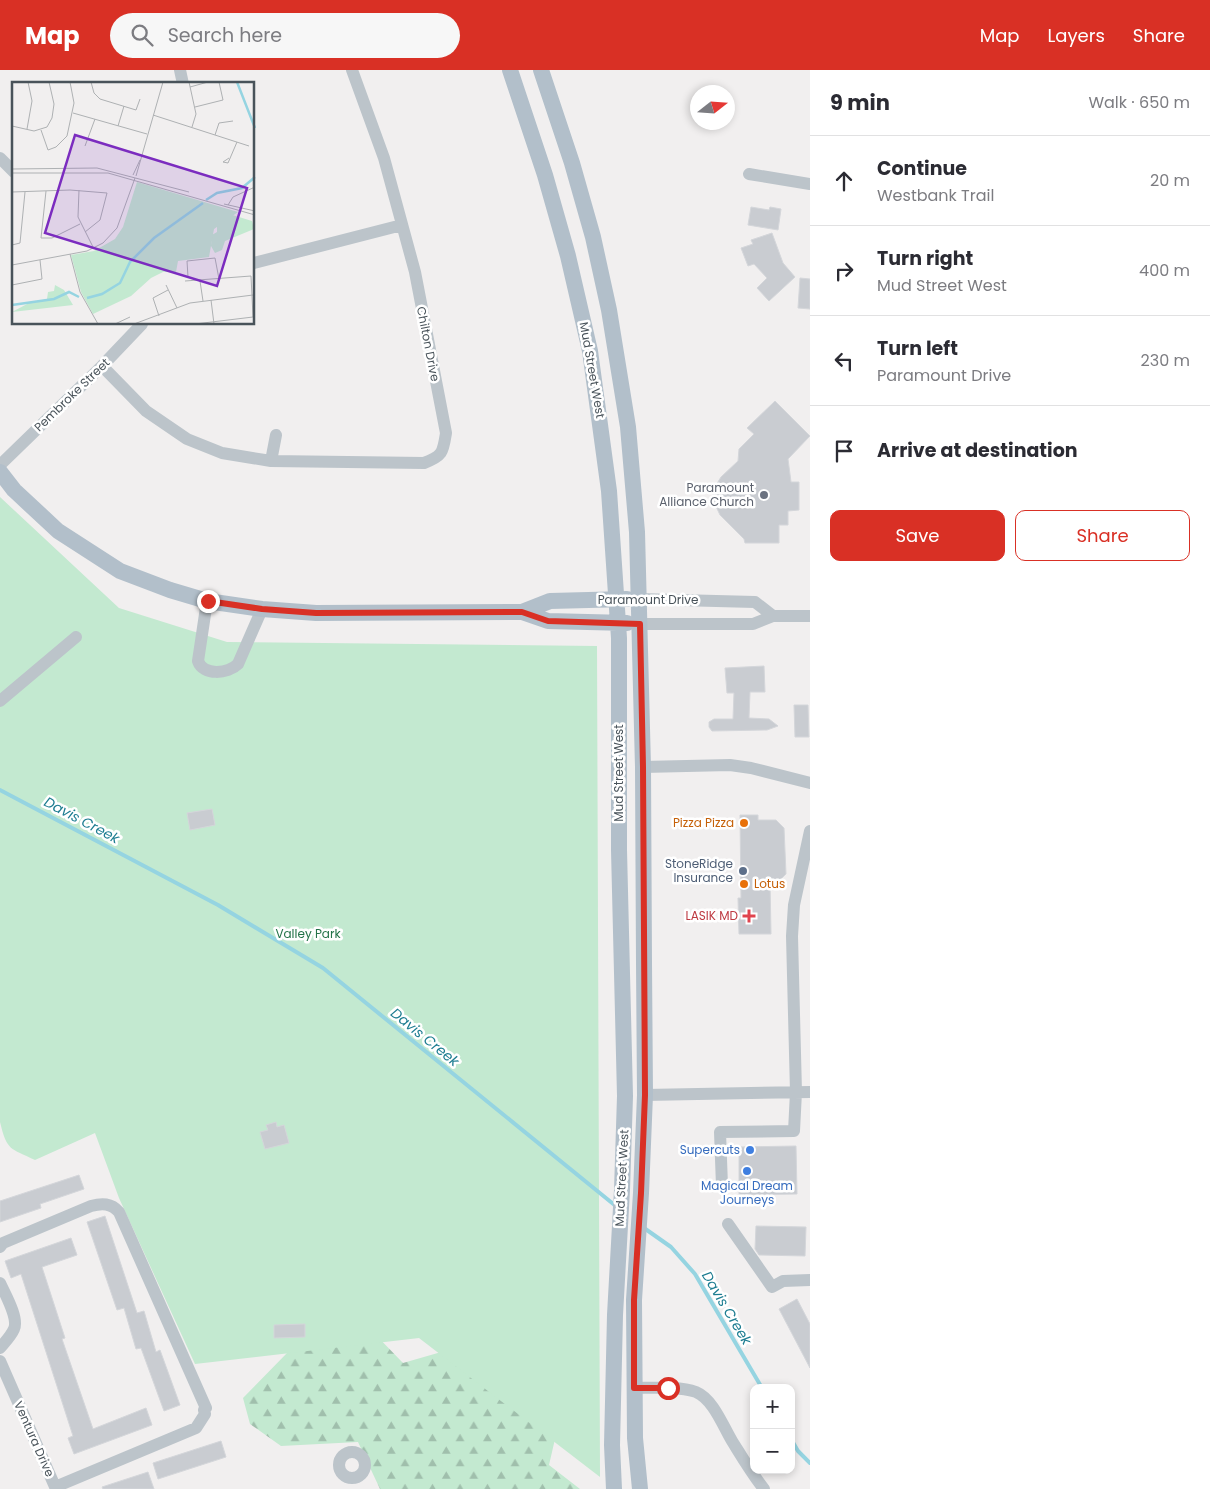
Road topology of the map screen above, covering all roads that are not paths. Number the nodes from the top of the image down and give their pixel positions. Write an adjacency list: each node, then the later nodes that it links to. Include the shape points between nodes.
1 (352, 70): 8 (street, Chilton Drive, via 384,158)
2 (510, 70): 17 (main road, Mud Street West, via 545,175 590,351 609,491)
3 (541, 70): 16 (main road, Mud Street West, via 577,181 609,310 628,427)
4 (0, 158): 5 (street)
5 (12, 170)
6 (749, 174): 7 (street)
7 (810, 184)
8 (402, 225): 9 (street); 13 (street, Chilton Drive, via 446,433 443,449 437,458 424,463)
9 (255, 263)
10 (141, 325): 11 (street, Pembroke Street)
11 (102, 366): 13 (street, Chilton Drive, via 146,411 188,439 222,453); 14 (street, Pembroke Street)
12 (276, 435): 13 (street)
13 (271, 461)
14 (0, 465)
15 (0, 472): 18 (main road, Paramount Drive, via 14,490 58,531 120,571)
16 (639, 599): 17 (main road, Paramount Drive); 21 (street, Paramount Drive, via 755,602); 24 (main road, Mud Street West)
17 (616, 600): 20 (main road, Paramount Drive, via 550,601); 23 (main road, Mud Street West)
18 (208, 601): 19 (main road, Paramount Drive); 19 (street, via 198,661 201,668 221,672 238,664)
19 (262, 609): 20 (main road, Paramount Drive, via 316,613)
20 (522, 612): 23 (main road, Paramount Drive, via 548,621)
21 (773, 616): 22 (street, Paramount Drive); 24 (street, Paramount Drive, via 753,624)
22 (810, 616)
23 (618, 623): 24 (main road, Paramount Drive); 42 (main road, Mud Street West, via 625,1096 615,1315)
24 (640, 624): 27 (main road, Mud Street West)
25 (76, 637): 26 (street)
26 (0, 701)
27 (643, 767): 28 (street, via 730,765); 32 (main road, Mud Street West)
28 (810, 782)
29 (810, 832): 30 (street, via 794,906 792,936)
30 (796, 1092): 31 (street); 32 (street); 33 (street, via 794,1131 720,1132)
31 (810, 1092)
32 (645, 1095): 40 (main road, Mud Street West, via 634,1316)
33 (722, 1186)
34 (728, 1224): 36 (street, via 772,1287 783,1280)
35 (0, 1247): 41 (street, via 91,1206 100,1203 116,1208 206,1408 196,1428)
36 (810, 1280)
37 (0, 1284): 38 (street, via 16,1323)
38 (0, 1348)
39 (0, 1361): 41 (street, Ventura Drive)
40 (634, 1388): 43 (main road, Mud Street West); 44 (street, via 668,1388 696,1393 708,1402)
41 (56, 1488)
42 (614, 1489)
43 (640, 1489)
44 (764, 1489)

